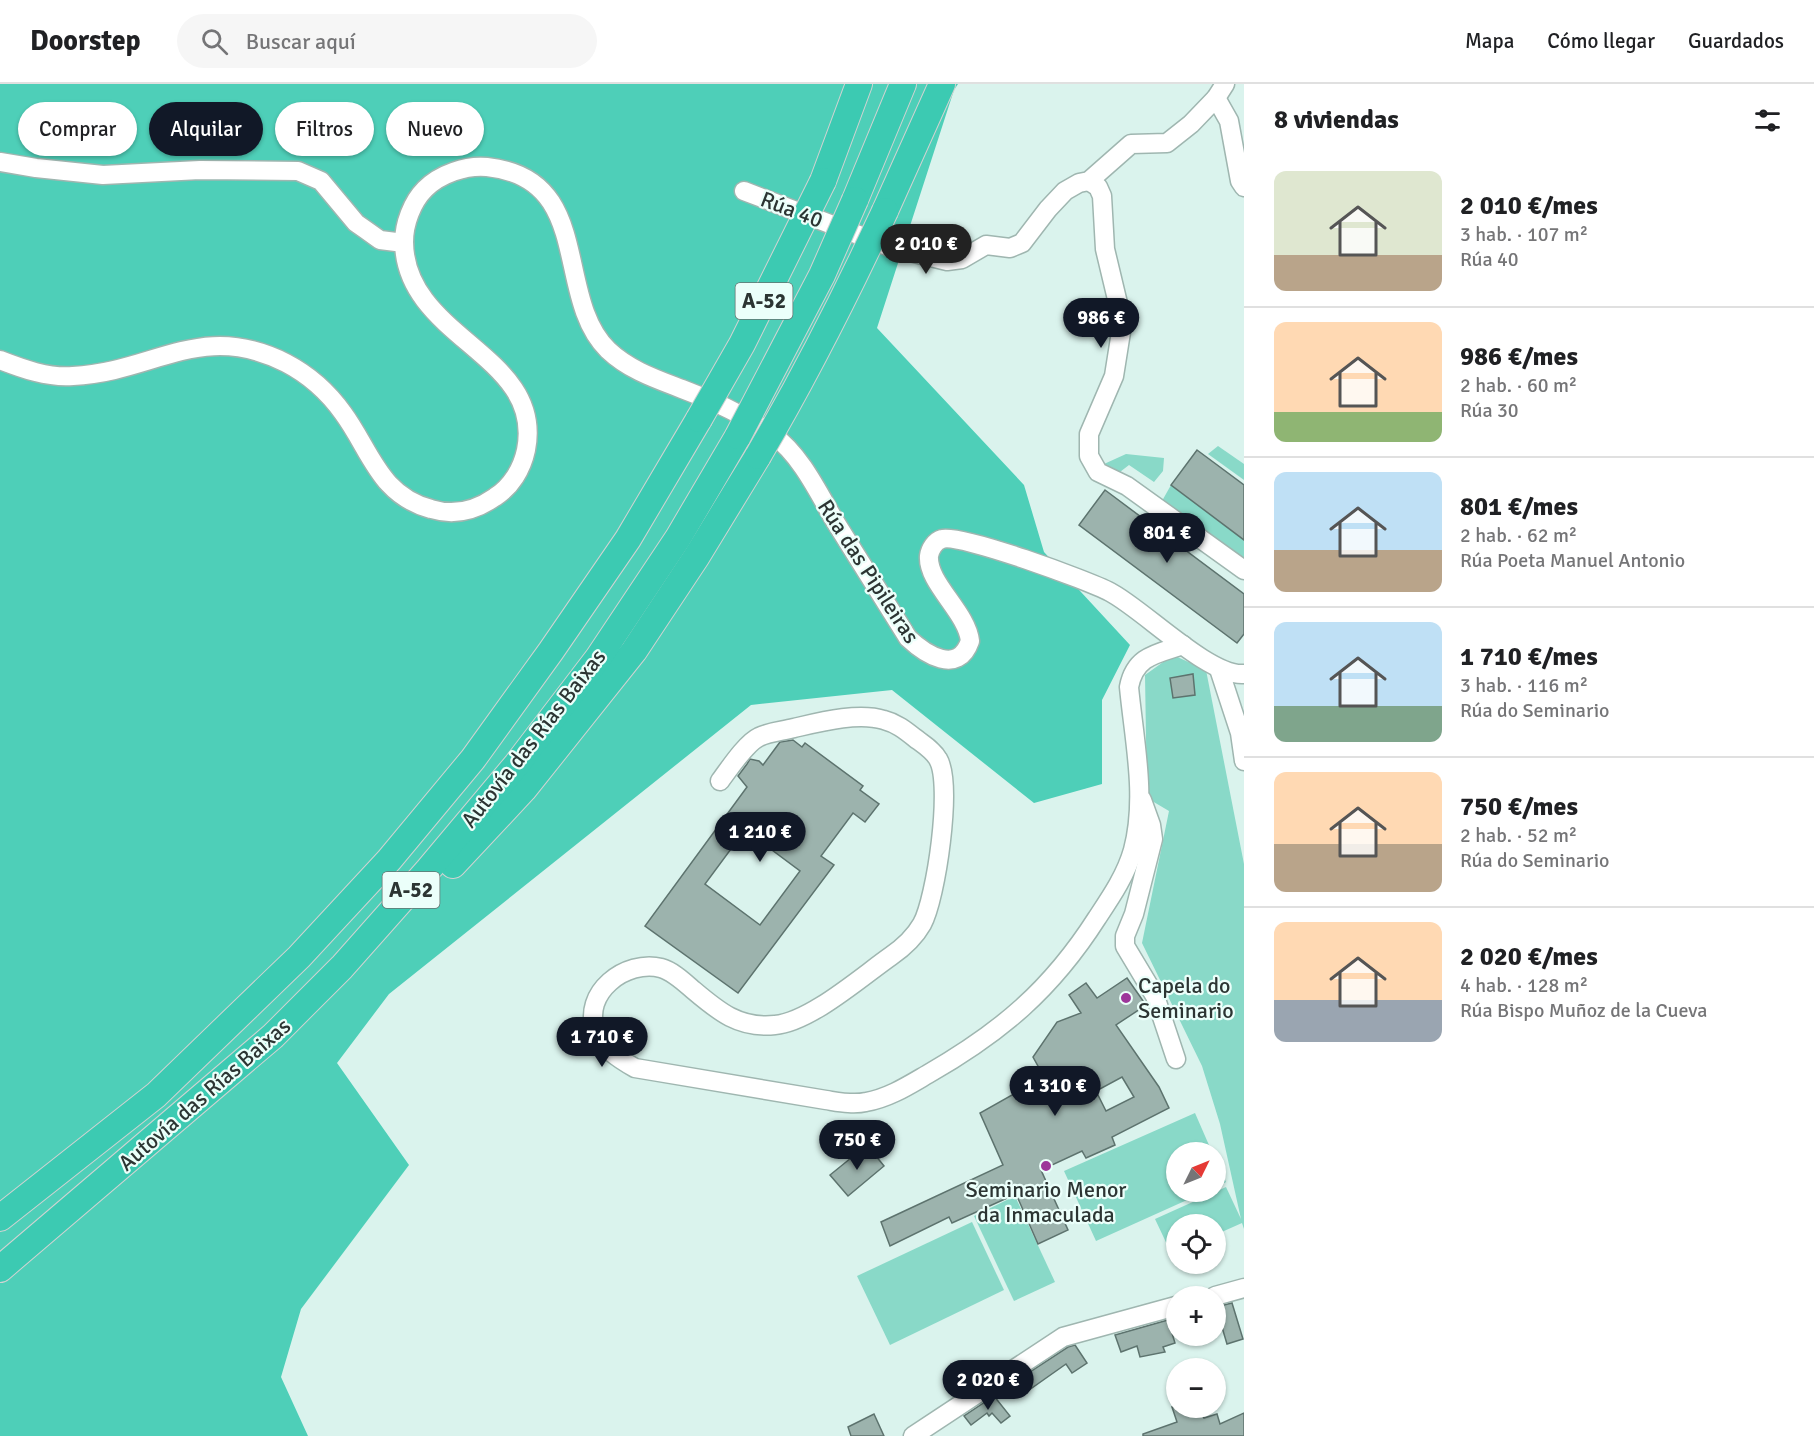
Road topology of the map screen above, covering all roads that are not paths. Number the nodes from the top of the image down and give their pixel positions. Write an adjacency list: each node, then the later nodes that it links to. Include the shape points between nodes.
1 (859, 84): 21 (highway, Autovía das Rías Baixas / A-52, bridge, via 823,181 742,344 628,539 473,759 389,860 299,957 156,1095)
2 (903, 84): 19 (highway, Autovía das Rías Baixas / A-52, bridge, via 822,275 738,436 678,538 610,640 517,764 342,967)
3 (942, 84): 19 (highway, bridge, via 834,319 794,394 697,556 634,651 524,789 348,977)
4 (1221, 91): 6 (street, Rúa 40, via 1167,143 1131,144); 7 (street)
5 (0, 162): 9 (street, via 103,175 200,170 298,171 321,181 356,223 380,240)
6 (1089, 181): 8 (street, Rúa 40, via 1065,191 1022,243 1010,248 986,245 962,259 947,261 890,247); 11 (street, via 1102,196 1105,249 1121,316 1114,376 1087,444 1092,465)
7 (1244, 187)
8 (744, 191)
9 (404, 243): 10 (street, via 416,290 441,320 502,373 518,394 526,415 526,453 514,479 495,497 464,511 437,511 398,494 376,469 347,418 321,388 299,370 258,352 204,346 68,377 27,370); 12 (street, Rúa das Pipileiras, via 414,204 424,190 460,170 479,166 502,170 522,177 540,190 566,231 580,298 596,337 626,364 750,420 789,450 908,638 930,656 943,660 958,657 970,641 967,626 932,571 929,557 933,545 952,538 1010,554 1109,591)
10 (0, 360)
11 (1244, 570)
12 (1183, 645): 13 (street); 18 (street, via 1147,657 1131,674)
13 (1219, 669): 14 (street); 15 (street)
14 (1244, 674)
15 (1242, 730): 16 (street)
16 (1244, 761)
17 (720, 781): 18 (street, via 757,737 862,717 898,725 926,746 943,772 934,887 923,922 913,939 810,1013 776,1025 741,1023 721,1013 679,978 662,968 646,966 615,977 596,1003 596,1030 617,1058 635,1068 851,1103 882,1098 902,1089 968,1051 1026,1006 1090,930 1122,878 1134,847)
18 (1140, 796): 20 (street, via 1153,839 1125,946 1155,996)
19 (273, 1036): 22 (highway, Autovía das Rías Baixas / A-52)
20 (1176, 1059)
21 (0, 1218)
22 (0, 1269)
23 (1244, 1288): 24 (street)
24 (1226, 1293)
25 (1166, 1309): 26 (street, via 1063,1337)
26 (913, 1436)

